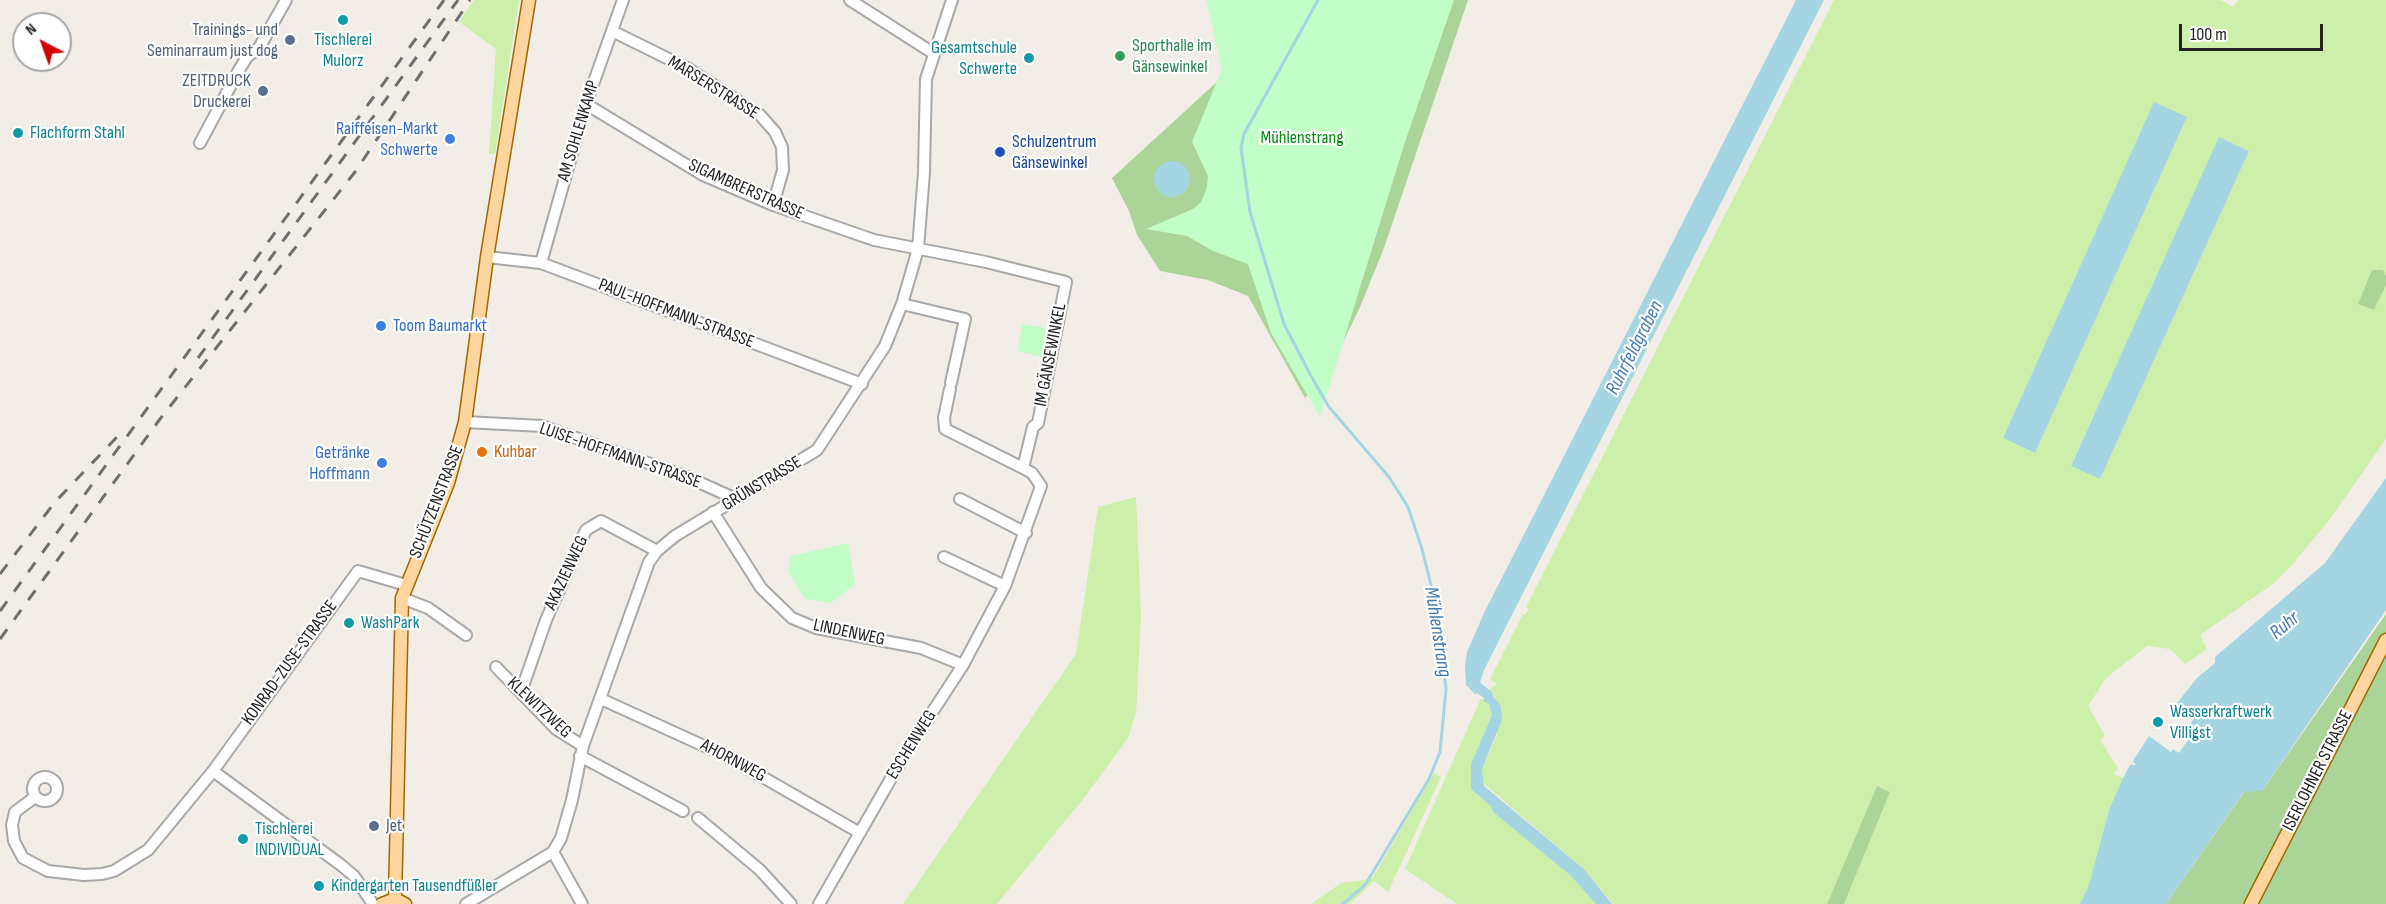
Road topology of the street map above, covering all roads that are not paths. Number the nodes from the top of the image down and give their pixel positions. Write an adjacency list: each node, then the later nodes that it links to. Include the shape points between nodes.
1 (529, 0): 12 (main road, SCHÜTZENSTRASSE)
2 (623, 0): 6 (street, AM SOHLENKAMP)
3 (850, 0): 7 (street)
4 (952, 0): 7 (street, GRÜNSTRASSE)
5 (286, 1): 9 (street, via 259,48 239,70)
6 (612, 30): 8 (street, AM SOHLENKAMP); 10 (street, MARSERSTRASSE, via 689,69 760,116 775,132 782,147 783,170)
7 (933, 53): 11 (street, GRÜNSTRASSE, via 924,104)
8 (586, 104): 10 (street, SIGAMBRERSTRASSE, via 703,175); 13 (street, AM SOHLENKAMP)
9 (200, 143)
10 (773, 205): 11 (street, SIGAMBRERSTRASSE, via 874,240)
11 (918, 249): 14 (street, GRÜNSTRASSE); 17 (street, IM GÄNSEWINKEL, via 1065,282 1038,423 1033,427)
12 (487, 257): 13 (street, PAUL-HOFFMANN-STRASSE); 16 (main road, SCHÜTZENSTRASSE)
13 (541, 263): 15 (street, PAUL-HOFFMANN-STRASSE)
14 (902, 304): 15 (street, GRÜNSTRASSE, via 885,346); 17 (street, ESCHENWEG, via 965,319 945,429)
15 (862, 384): 18 (street, GRÜNSTRASSE, via 817,450)
16 (465, 422): 18 (street, LUISE-HOFFMANN-STRASSE, via 542,426 685,476); 24 (main road, SCHÜTZENSTRASSE, via 448,483)
17 (1023, 468): 21 (street, ESCHENWEG, via 1041,486)
18 (736, 499): 20 (street, GRÜNSTRASSE)
19 (960, 499): 21 (street)
20 (713, 512): 22 (street, GRÜNSTRASSE); 29 (street, LINDENWEG, via 761,588 792,618 816,628 921,648)
21 (1026, 532): 25 (street, ESCHENWEG)
22 (657, 551): 31 (street, AKAZIENWEG, via 601,521 586,530 546,620); 32 (street, GRÜNSTRASSE, via 649,562)
23 (945, 557): 25 (street)
24 (406, 585): 26 (main road, SCHÜTZENSTRASSE); 34 (street, KONRAD-ZUSE-STRASSE, via 358,571)
25 (1005, 586): 29 (street, ESCHENWEG)
26 (402, 598): 27 (street, via 428,608); 40 (main road, SCHÜTZENSTRASSE)
27 (466, 635)
28 (2386, 640): 47 (main road, ISERLOHNER STRASSE)
29 (963, 666): 38 (street, ESCHENWEG, via 905,754)
30 (496, 667): 31 (street, KLEWITZWEG)
31 (521, 692): 33 (street, KLEWITZWEG)
32 (601, 699): 33 (street, GRÜNSTRASSE); 38 (street, AHORNWEG, via 726,756)
33 (581, 751): 36 (street, KLEWITZWEG); 39 (street, GRÜNSTRASSE, via 572,800)
34 (213, 771): 35 (street, KONRAD-ZUSE-STRASSE, via 148,850 102,874 48,871 23,858 14,841 12,825 15,812); 41 (street, via 342,865)
35 (35, 796)
36 (683, 811)
37 (698, 818): 45 (street, via 760,870)
38 (860, 833): 46 (street, ESCHENWEG)
39 (553, 852): 43 (street); 44 (street)
40 (400, 902): 42 (main road)
41 (373, 904)
42 (382, 904)
43 (466, 904)
44 (582, 904)
45 (791, 904)
46 (819, 904)
47 (2251, 904)

